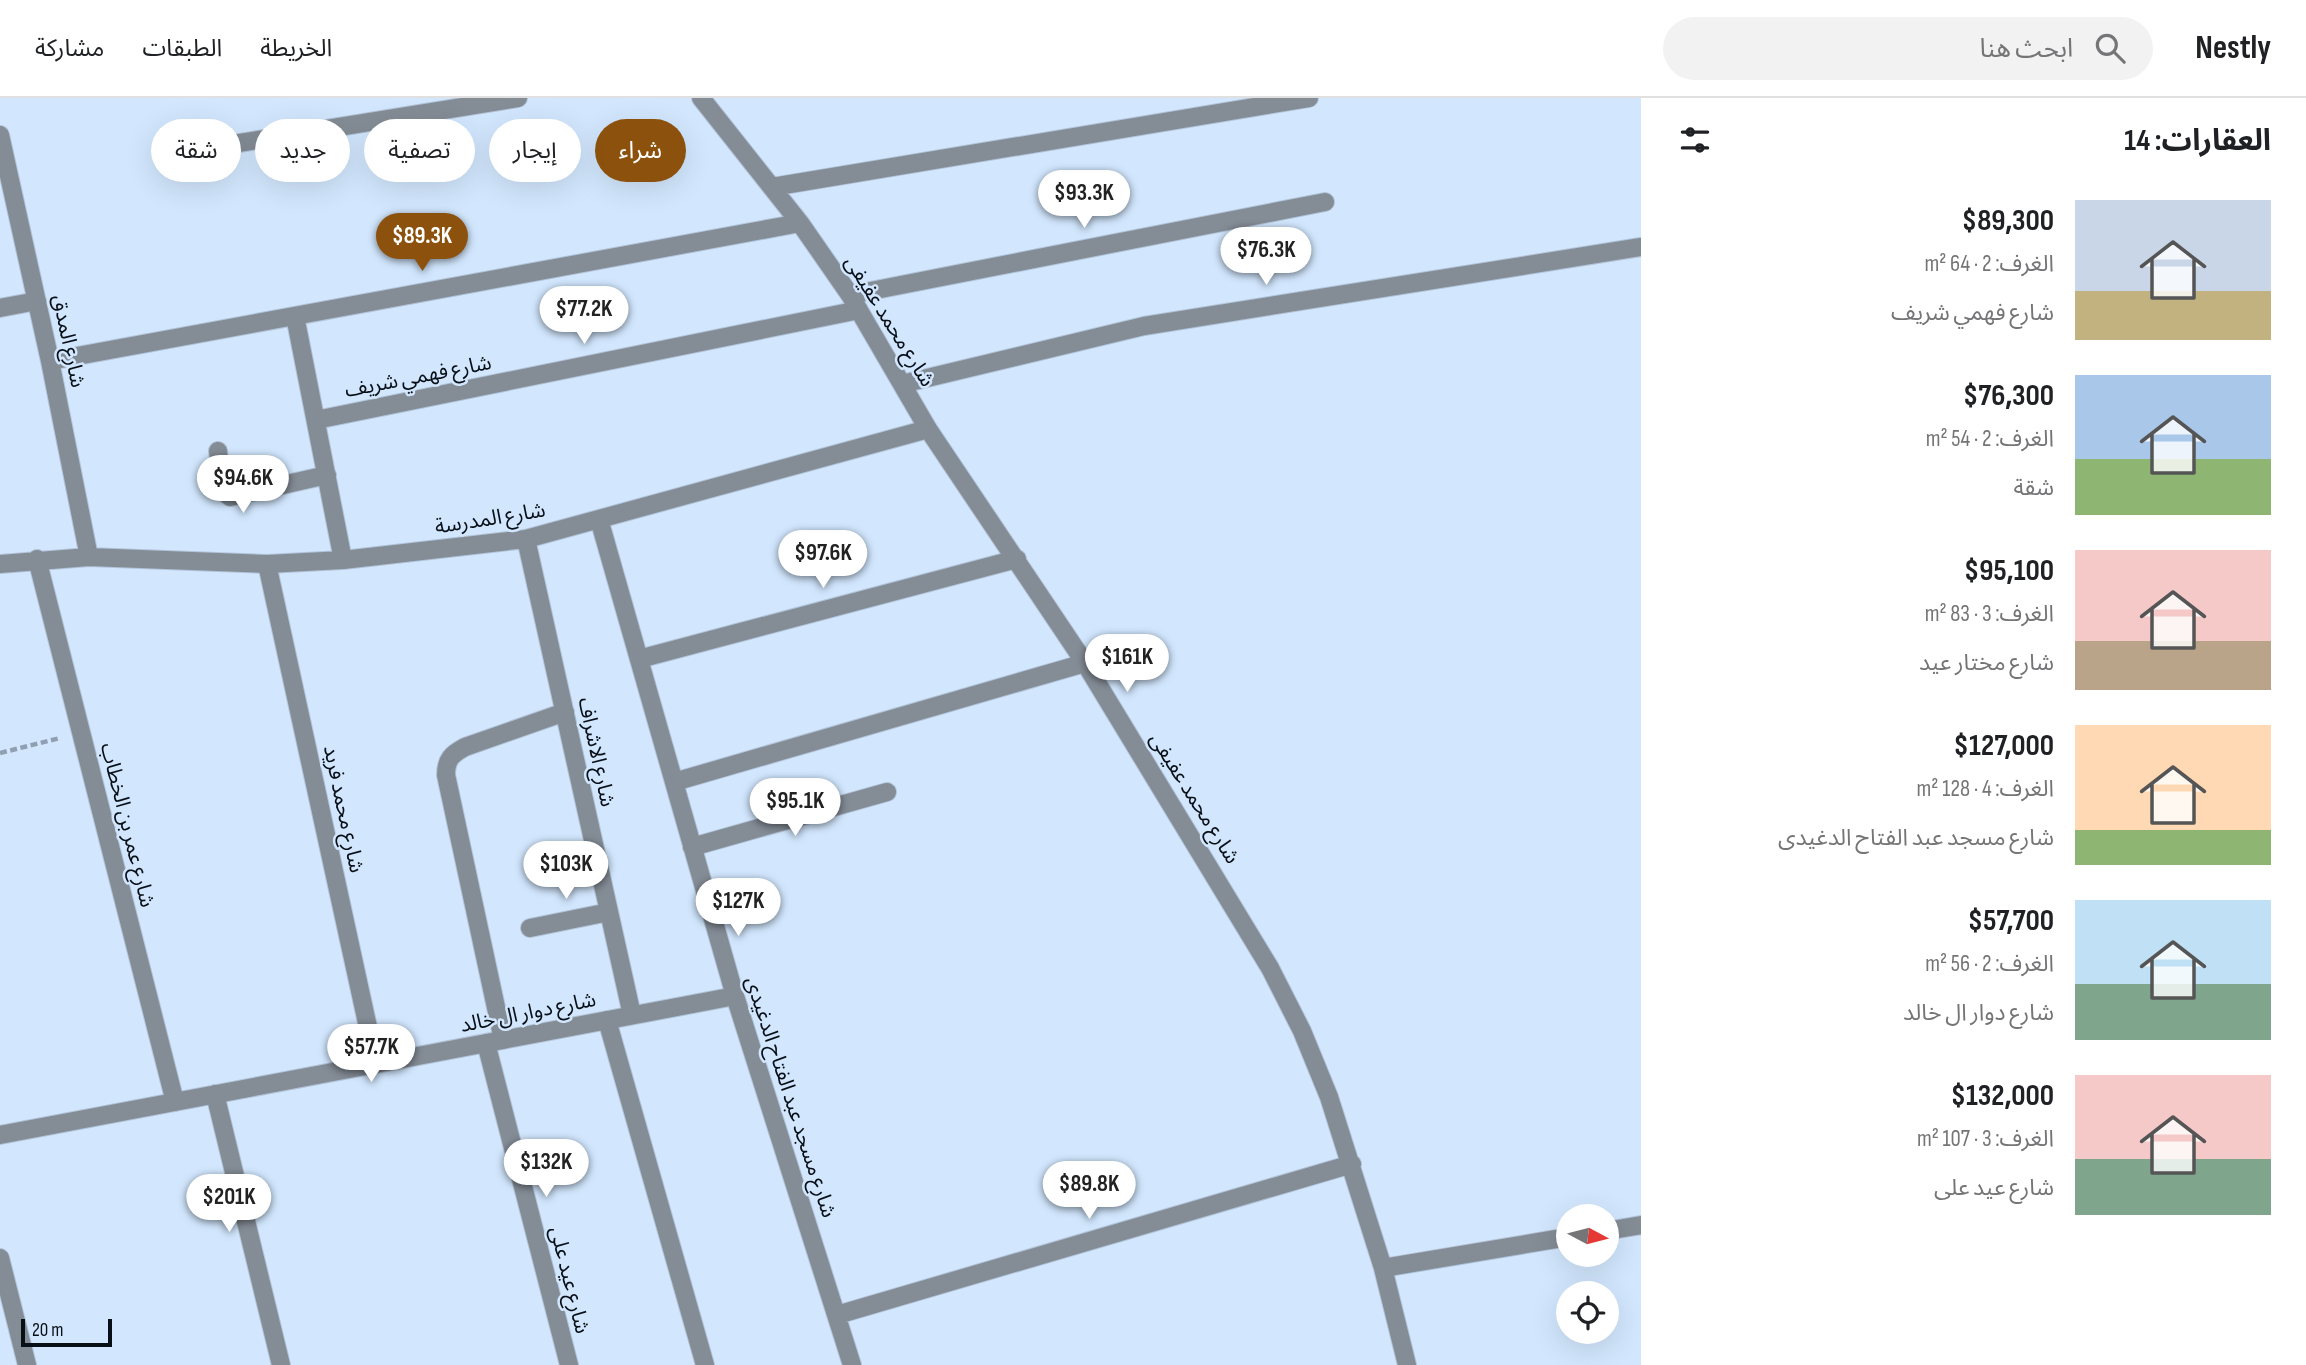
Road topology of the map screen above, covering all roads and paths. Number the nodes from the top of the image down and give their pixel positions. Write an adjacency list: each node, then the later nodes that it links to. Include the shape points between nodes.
1 (518, 98): 5 (street)
2 (1308, 98): 6 (street)
3 (707, 99): 6 (street, شارع محمد عفيفى)
4 (0, 135): 10 (street, شارع المدق)
5 (241, 143)
6 (772, 187): 8 (street, شارع محمد عفيفى)
7 (1325, 202): 11 (street, شارع فهمي شريف)
8 (800, 223): 11 (street, شارع محمد عفيفى); 13 (street)
9 (1641, 247): 15 (street, via 1144,326)
10 (37, 301): 12 (street); 14 (street, شارع المدق)
11 (854, 303): 15 (street, شارع محمد عفيفى); 16 (street, شارع فهمي شريف)
12 (0, 308)
13 (295, 316): 14 (street); 16 (street)
14 (50, 361): 22 (street, شارع المدق)
15 (902, 384): 17 (street, شارع محمد عفيفى)
16 (316, 420): 19 (street)
17 (928, 429): 20 (street, شارع المدرسة); 24 (street, شارع محمد عفيفى)
18 (218, 451): 19 (street, via 223,491 230,497)
19 (327, 475): 25 (street)
20 (599, 519): 21 (street, شارع المدرسة); 28 (street, شارع مسجد عبد الفتاح الدغيدى)
21 (526, 539): 25 (street, شارع المدرسة); 30 (street, شارع الاشراف)
22 (89, 557): 23 (street, شارع المدرسة); 27 (street, شارع المدرسة)
23 (37, 559): 26 (street, شارع المدرسة); 31 (street, شارع عمر بن الخطاب)
24 (1017, 559): 28 (street); 29 (street, شارع محمد عفيفى)
25 (343, 561): 27 (street, شارع المدرسة)
26 (0, 564)
27 (267, 564): 42 (street, شارع محمد فريد)
28 (639, 659): 33 (street, شارع مسجد عبد الفتاح الدغيدى)
29 (1085, 663): 33 (street); 46 (street, شارع محمد عفيفى, via 1270,968 1316,1064)
30 (565, 712): 36 (street, شارع الاشراف); 41 (street, شارع عيد على, via 465,747 446,763)
31 (81, 733): 32 (path); 44 (street, شارع عمر بن الخطاب)
32 (0, 753)
33 (674, 782): 35 (street, شارع مسجد عبد الفتاح الدغيدى)
34 (887, 792): 35 (street)
35 (692, 847): 38 (street, شارع مسجد عبد الفتاح الدغيدى)
36 (609, 912): 37 (street); 39 (street, شارع الاشراف)
37 (530, 928)
38 (735, 996): 39 (street, شارع دوار ال خالد); 52 (street, شارع مسجد عبد الفتاح الدغيدى)
39 (632, 1015): 40 (street, شارع دوار ال خالد)
40 (607, 1020): 41 (street, شارع دوار ال خالد); 57 (street)
41 (495, 1041): 42 (street, شارع دوار ال خالد); 56 (street, شارع عيد على)
42 (376, 1064): 43 (street, شارع دوار ال خالد)
43 (215, 1094): 44 (street, شارع دوار ال خالد); 55 (street)
44 (175, 1102): 45 (street, شارع دوار ال خالد)
45 (0, 1135)
46 (1352, 1164): 51 (street, شارع محمد عفيفى); 52 (street)
47 (1641, 1225): 48 (street)
48 (1619, 1229)
49 (1556, 1239): 51 (street)
50 (0, 1258): 54 (street)
51 (1383, 1268): 58 (street, شارع محمد عفيفى)
52 (836, 1315): 53 (street, شارع مسجد عبد الفتاح الدغيدى)
53 (850, 1364)
54 (27, 1365)
55 (281, 1365)
56 (569, 1365)
57 (705, 1365)
58 (1407, 1365)

